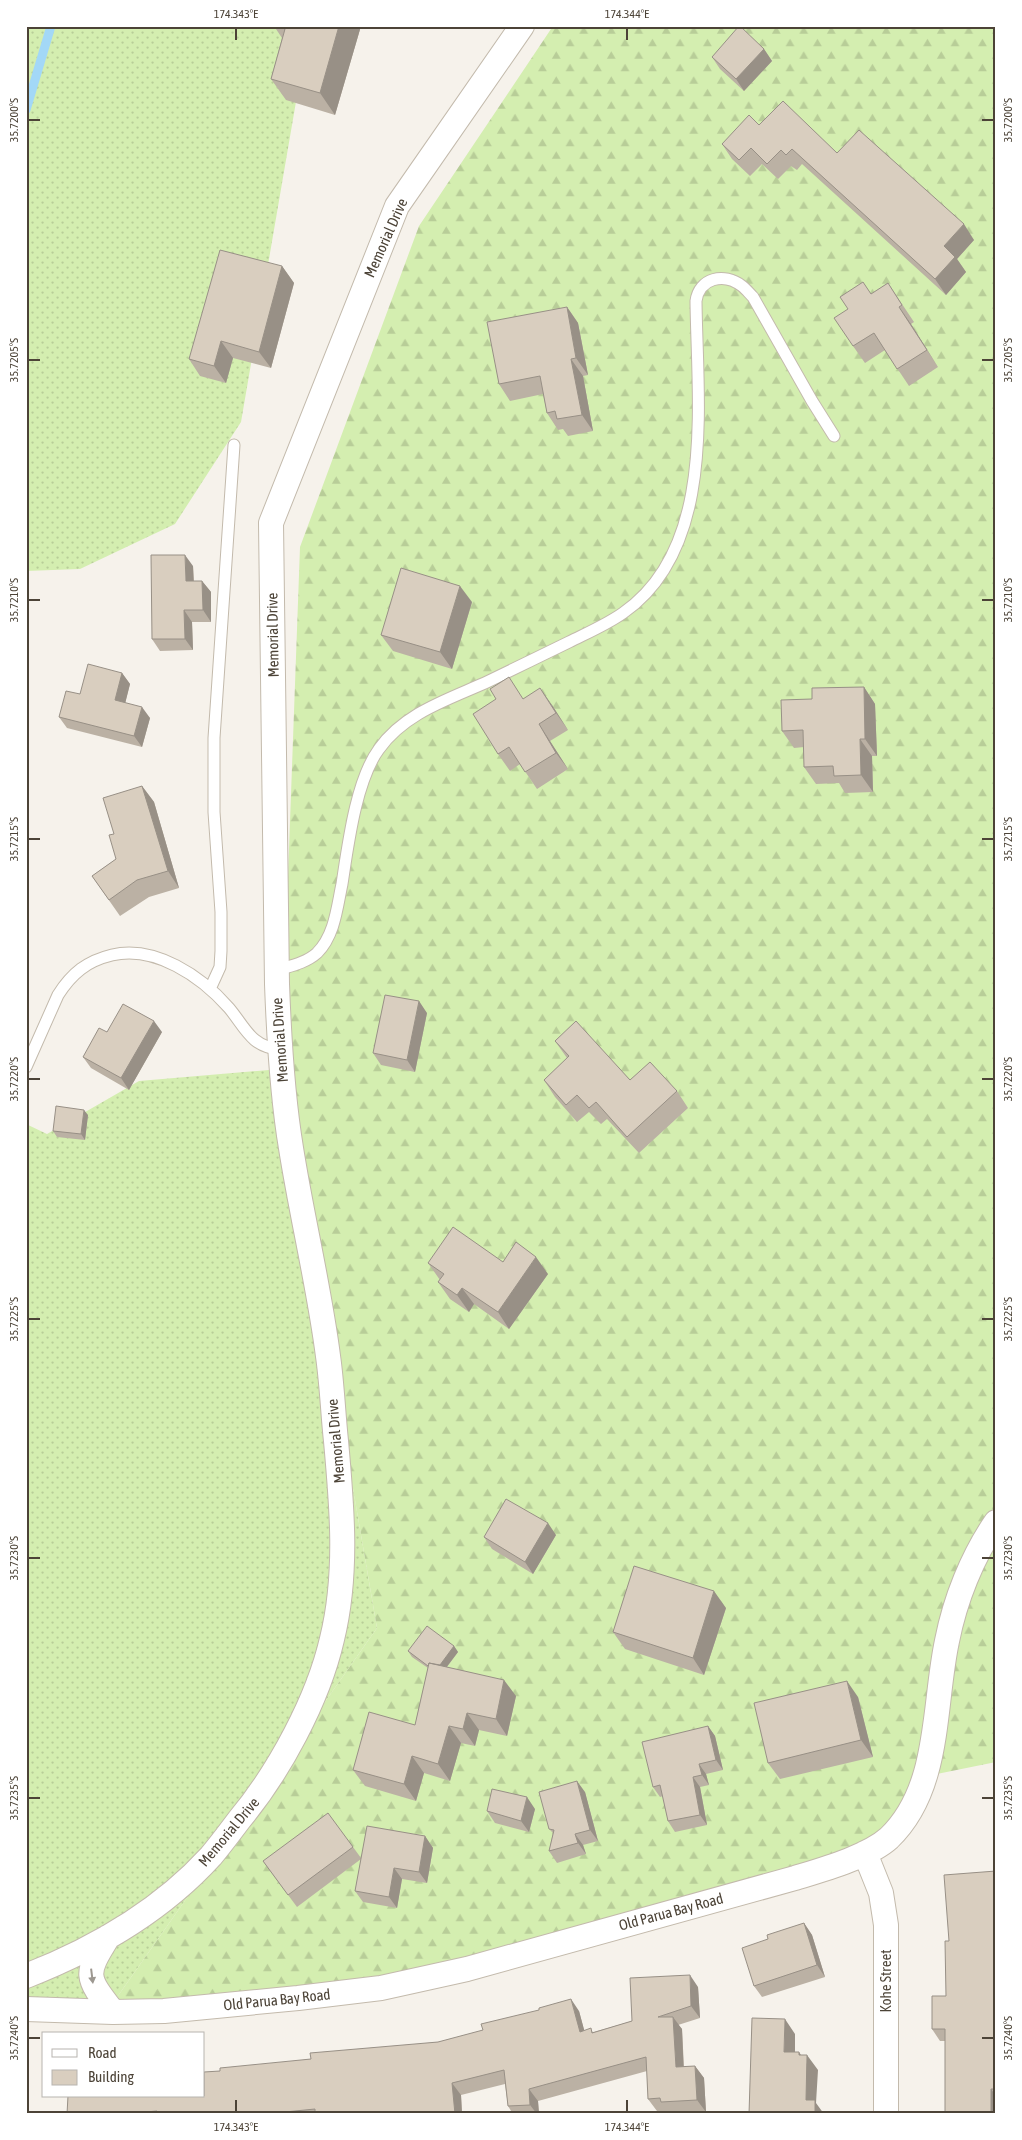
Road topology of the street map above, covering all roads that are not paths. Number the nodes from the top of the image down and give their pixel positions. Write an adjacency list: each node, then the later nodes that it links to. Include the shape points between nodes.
1 (522, 26): 4 (street, Memorial Drive, via 397,206 272,523)
2 (834, 436): 4 (lane, via 753,297 734,281 713,279 706,282 697,293 696,301 698,414 695,469 688,512 668,565 641,598 605,624 428,708 405,721 390,735 378,750 363,781 328,938 316,953 302,962)
3 (234, 445): 5 (lane, via 214,738 221,951 220,967)
4 (277, 970): 6 (street, Memorial Drive)
5 (210, 989): 6 (lane, via 258,1044); 7 (lane, via 152,956 121,953 93,961 74,974 58,994)
6 (279, 1049): 10 (street, Memorial Drive, via 291,1147 328,1356 340,1481 343,1548 332,1639 320,1680 303,1718 261,1794 210,1856 179,1887)
7 (26, 1067)
8 (996, 1522): 9 (street, Old Parua Bay Road, via 974,1560 953,1618 931,1750 913,1806 887,1840)
9 (865, 1853): 13 (street, Old Parua Bay Road, via 785,1881 467,1969 381,1988 164,2011); 14 (street, Kohe Street, via 881,1893 886,1924)
10 (108, 1938): 11 (street, Memorial Drive); 13 (street, one-way to 13, via 92,1963 91,1976 94,1987)
11 (26, 1976)
12 (26, 2009): 13 (street, Old Parua Bay Road)
13 (113, 2012)
14 (886, 2114)

